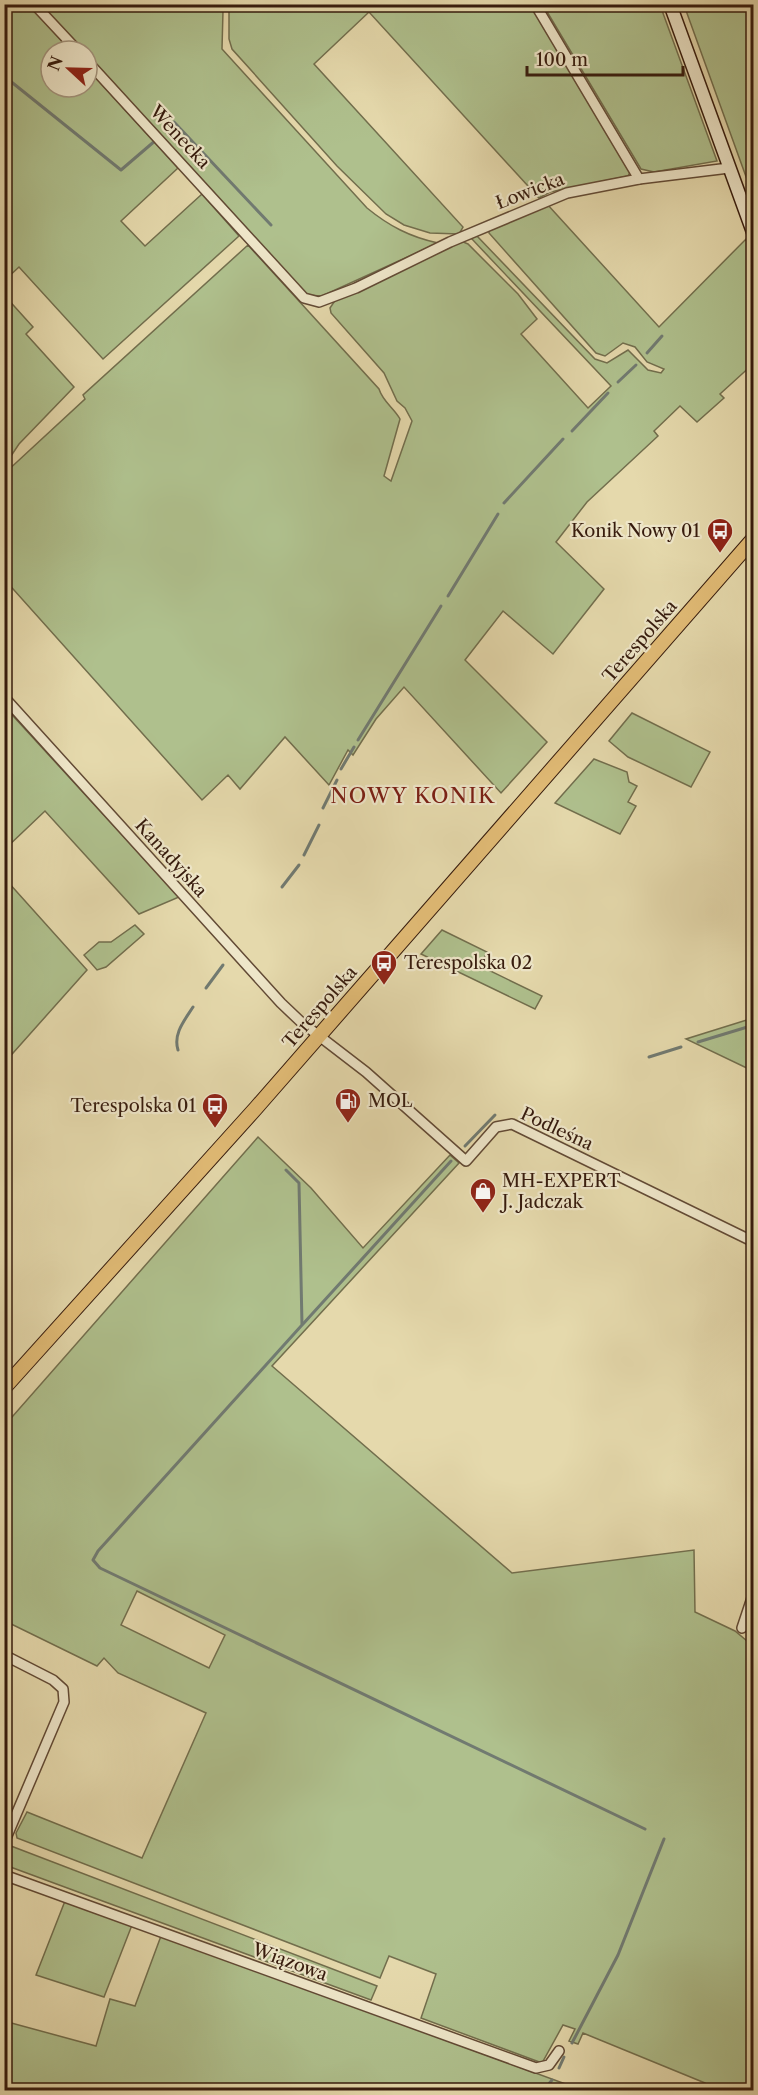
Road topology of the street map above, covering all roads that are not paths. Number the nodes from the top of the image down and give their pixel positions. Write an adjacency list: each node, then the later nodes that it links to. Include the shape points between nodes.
1 (34, 4): 4 (street)
2 (535, 4): 7 (street)
3 (669, 4): 6 (street)
4 (67, 39)
5 (99, 74): 9 (street, Wenecka, via 304,298 319,302)
6 (729, 168): 7 (street, Łowicka); 8 (street)
7 (639, 180): 9 (street, Łowicka, via 548,199)
8 (753, 235)
9 (356, 288)
10 (751, 545): 12 (main road, Terespolska)
11 (4, 697): 12 (street, Kanadyjska, via 273,994)
12 (319, 1036): 13 (street, Podleśna, via 366,1072 466,1161 496,1128 512,1124); 14 (main road, Terespolska)
13 (753, 1242)
14 (4, 1388)
15 (753, 1592): 16 (street)
16 (742, 1628)
17 (4, 1655): 18 (street, via 53,1680 63,1689 64,1702)
18 (4, 1843)
19 (4, 1875): 20 (street, Wiązowa, via 536,2068 549,2065)
20 (559, 2051)

